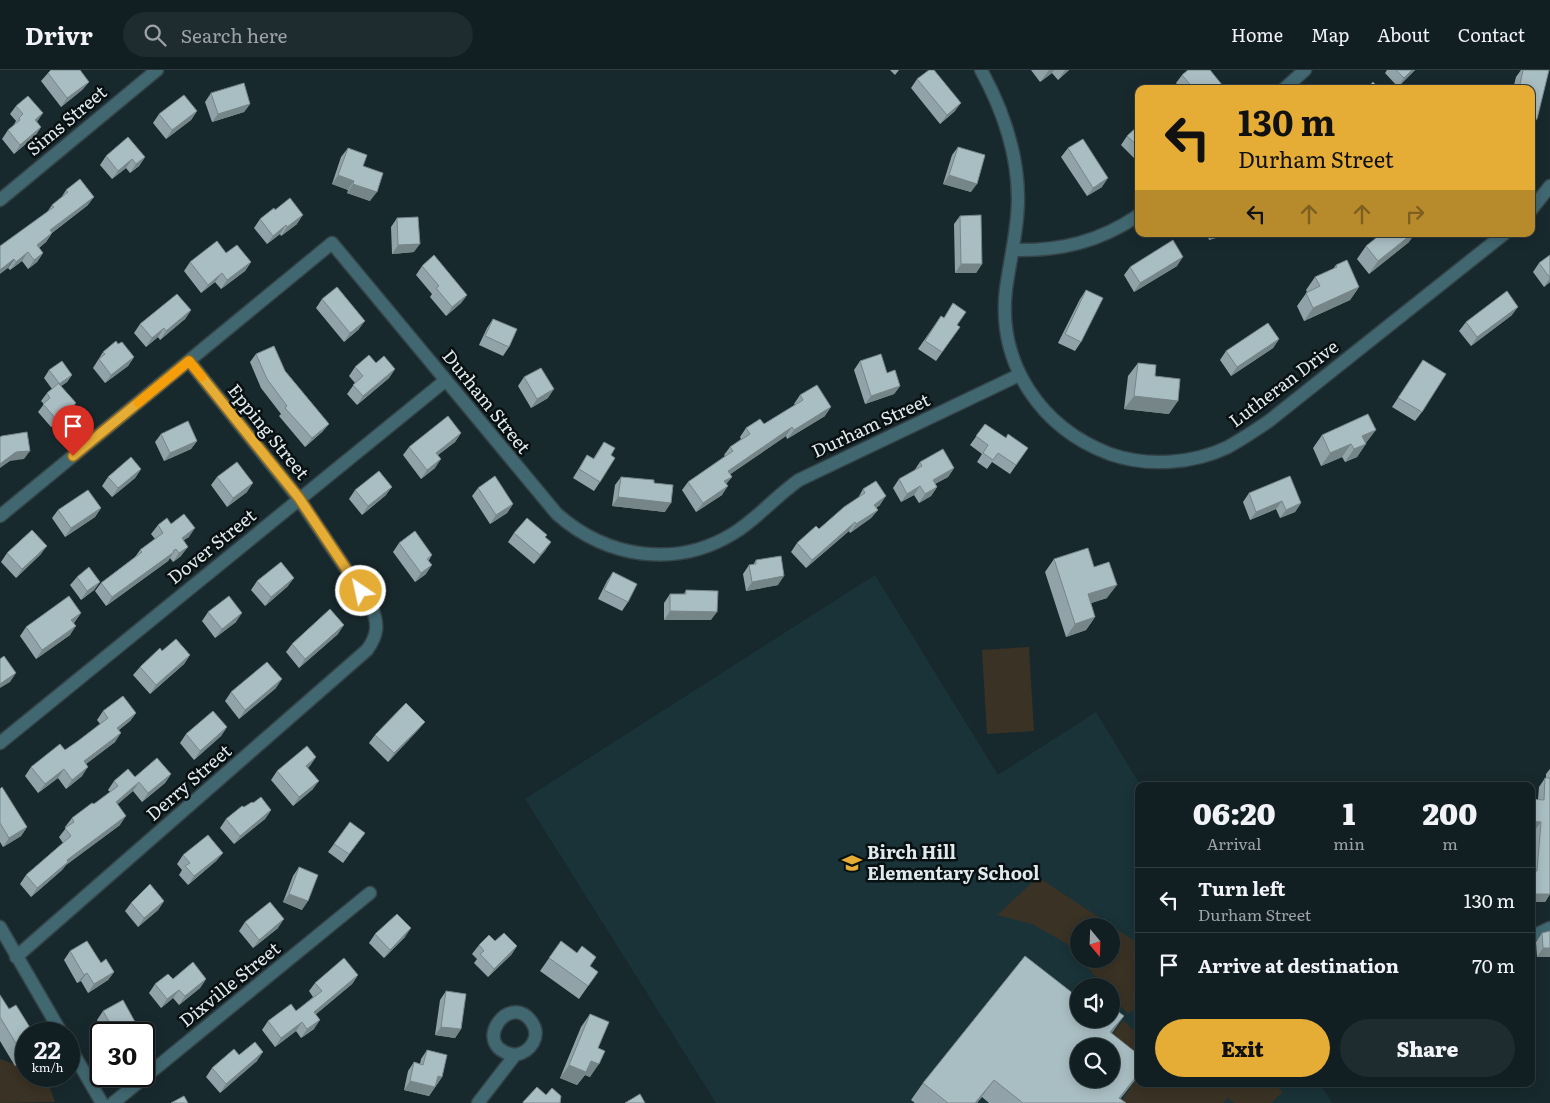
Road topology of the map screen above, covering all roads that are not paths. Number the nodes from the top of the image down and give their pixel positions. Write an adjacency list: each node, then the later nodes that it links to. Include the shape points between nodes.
1 (157, 70): 6 (street, Sims Street)
2 (981, 70): 10 (street, Lutheran Drive, via 998,102 1012,148 1018,198)
3 (1305, 70): 4 (street)
4 (1288, 85)
5 (1550, 186): 7 (street)
6 (0, 200)
7 (1535, 205)
8 (1135, 218): 10 (street, via 1120,228 1078,244 1056,249)
9 (1500, 237): 12 (street, Lutheran Drive, via 1269,421 1227,447 1205,456 1159,462 1135,461 1098,449 1059,424)
10 (1012, 250): 12 (street, Lutheran Drive, via 1005,311 1010,351)
11 (189, 361): 13 (street, Durham Street, via 332,243); 14 (street, Epping Street); 15 (street, Durham Street)
12 (1020, 375): 13 (street, Durham Street, via 799,480 733,534 694,550 656,554 619,550 586,536 570,525 547,503)
13 (446, 380): 14 (street, Dover Street)
14 (299, 498): 16 (street, Epping Street, via 371,606); 17 (street, Dover Street)
15 (0, 516)
16 (378, 629): 22 (street, Derry Street, via 367,650)
17 (0, 742)
18 (370, 893): 27 (street, Dixville Street)
19 (0, 927): 22 (street)
20 (1550, 928): 21 (street)
21 (1537, 934)
22 (16, 957): 23 (street)
23 (55, 1022)
24 (515, 1055): 28 (street)
25 (80, 1065): 26 (street)
26 (102, 1103)
27 (113, 1103)
28 (478, 1103)

